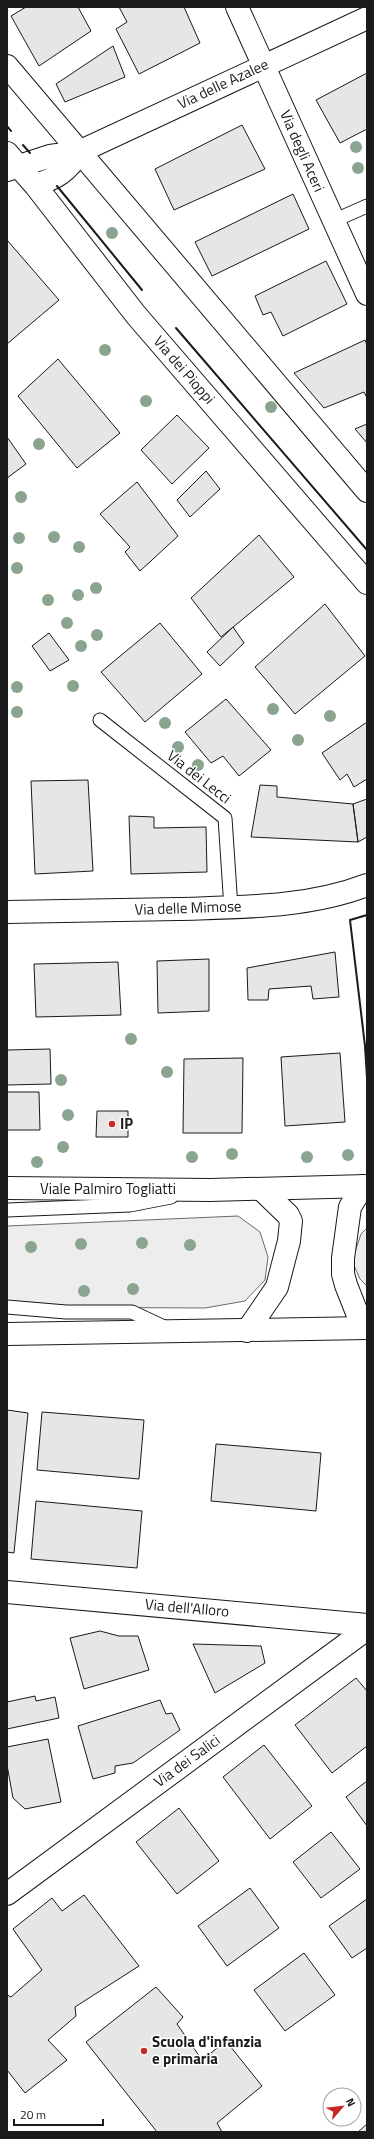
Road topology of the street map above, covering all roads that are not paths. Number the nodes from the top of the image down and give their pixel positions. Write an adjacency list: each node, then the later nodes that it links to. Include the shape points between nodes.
1 (237, 7): 3 (street, Via degli Aceri)
2 (367, 18): 3 (street, Via delle Azalee)
3 (263, 64): 5 (street, Via delle Azalee); 9 (street, Via degli Aceri)
4 (7, 66): 5 (street)
5 (79, 152): 6 (street); 7 (street, via 71,165 58,176); 11 (street)
6 (11, 163): 7 (street, Via dei Pioppi)
7 (35, 185): 12 (street, Via dei Pioppi, via 136,315)
8 (367, 206): 9 (lane)
9 (333, 221): 10 (street, Via degli Aceri)
10 (367, 294)
11 (367, 491)
12 (367, 583)
13 (100, 720): 15 (lane, Via dei Lecci, via 225,818)
14 (367, 885): 15 (street, Via delle Mimose, via 346,894 295,904)
15 (231, 908): 16 (street, Via delle Mimose)
16 (7, 912)
17 (365, 1186): 19 (street, Viale Palmiro Togliatti); 23 (street, Viale Palmiro Togliatti, via 350,1207 343,1258 346,1285)
18 (7, 1188): 20 (street, Viale Palmiro Togliatti)
19 (261, 1189): 20 (street, Viale Palmiro Togliatti); 24 (street, via 291,1221 289,1241 277,1287)
20 (210, 1190): 21 (lane, Viale Palmiro Togliatti, via 130,1205)
21 (7, 1210)
22 (7, 1308): 25 (lane, Viale Palmiro Togliatti, via 66,1312 132,1312)
23 (365, 1328): 24 (street, Viale Palmiro Togliatti)
24 (247, 1331): 25 (street, Viale Palmiro Togliatti)
25 (176, 1332): 26 (street, Viale Palmiro Togliatti)
26 (7, 1334)
27 (7, 1592): 28 (street, Via dell'Alloro)
28 (367, 1625)
29 (367, 1629): 30 (street, Via dei Salici)
30 (7, 1894)

